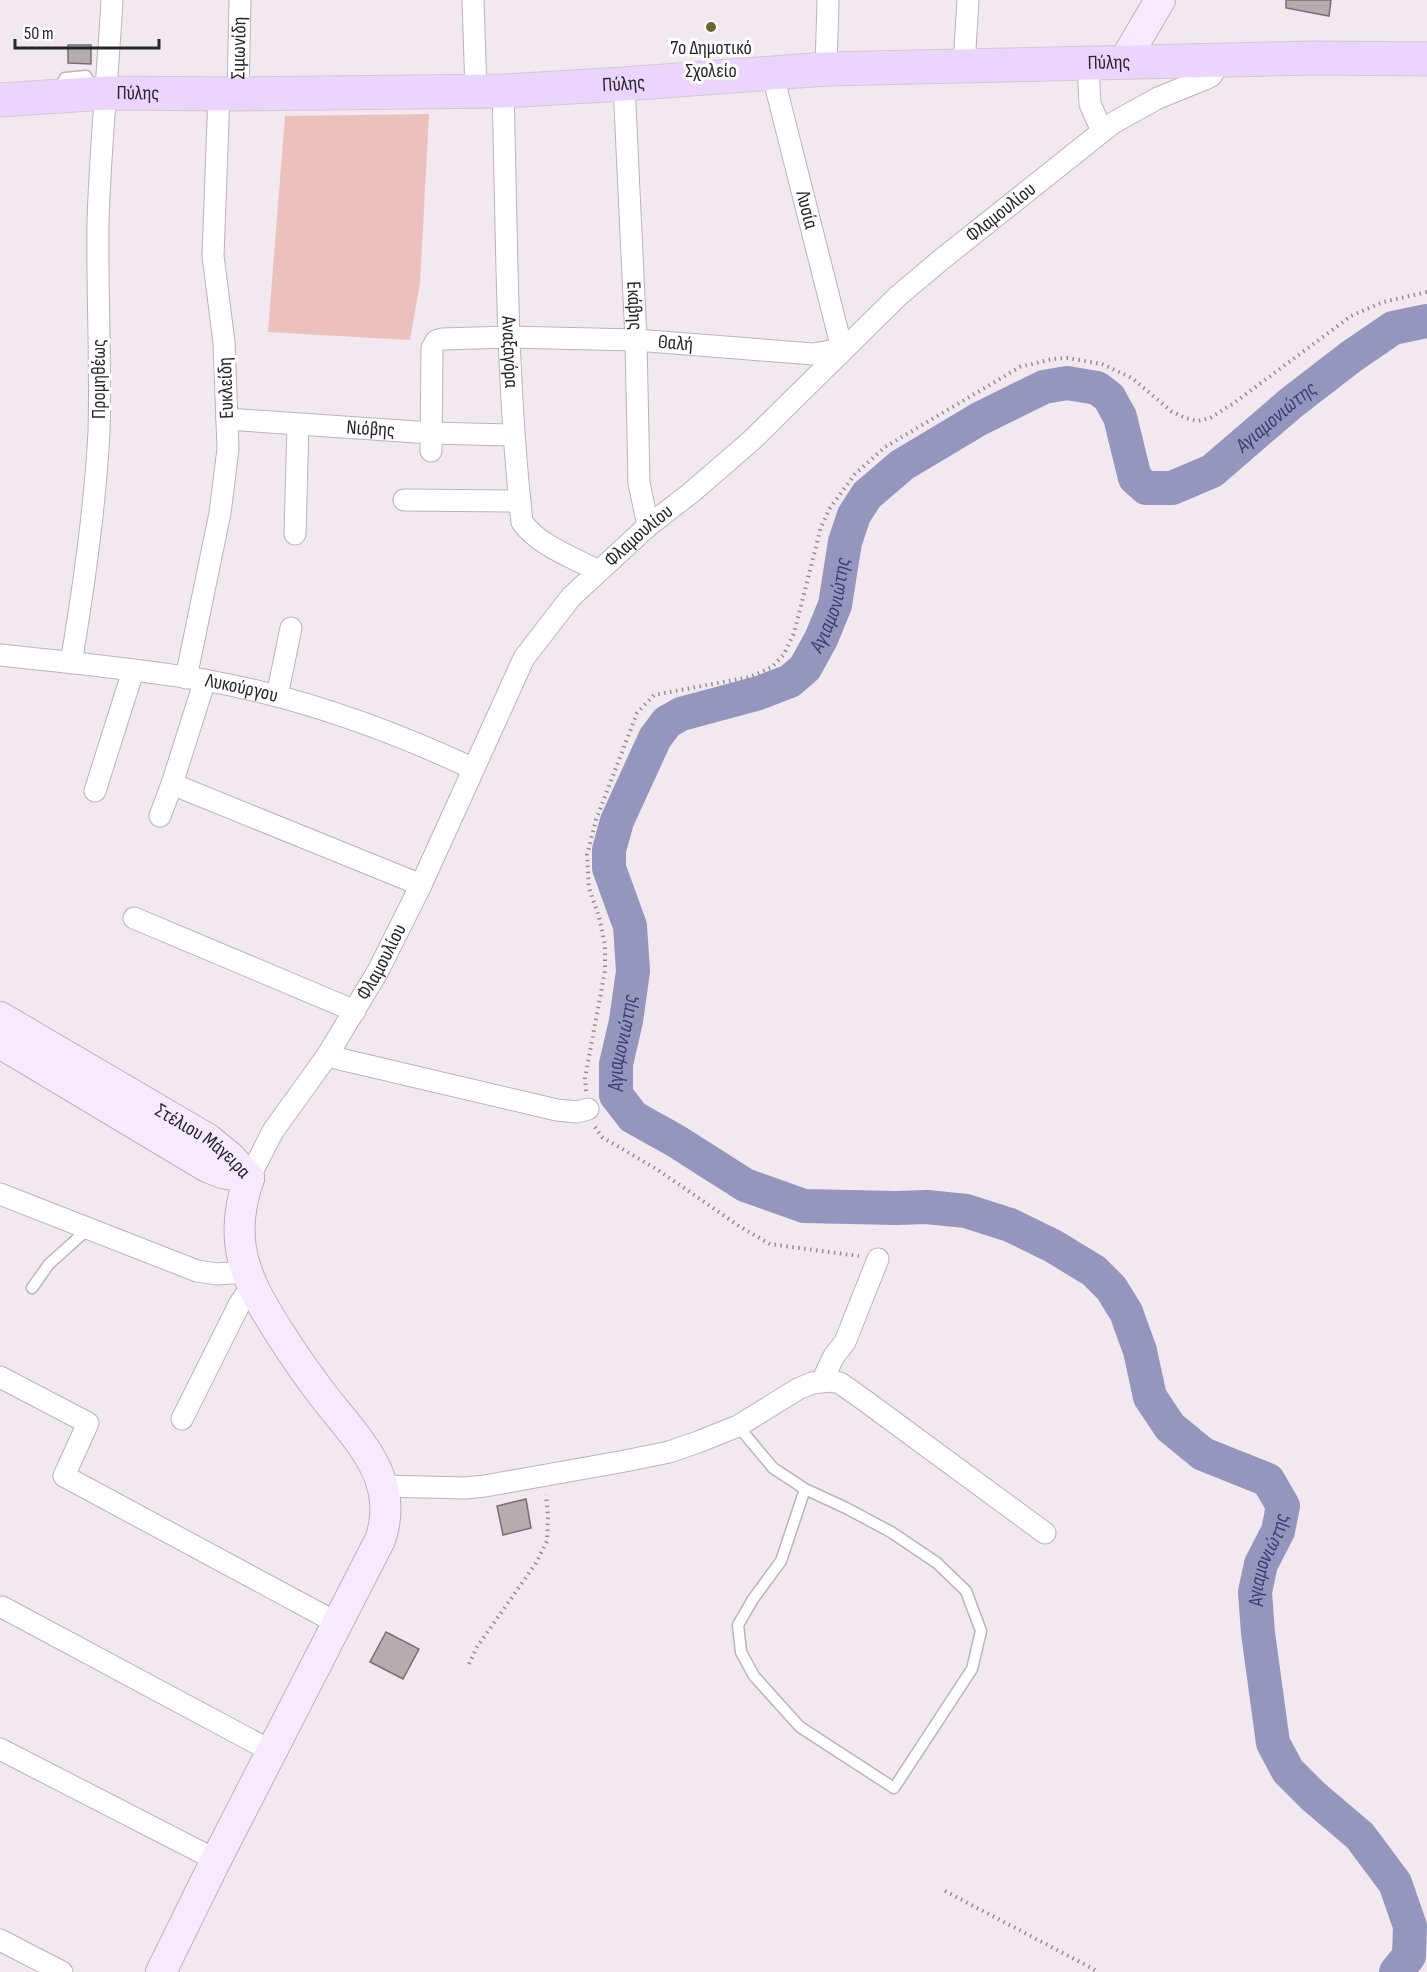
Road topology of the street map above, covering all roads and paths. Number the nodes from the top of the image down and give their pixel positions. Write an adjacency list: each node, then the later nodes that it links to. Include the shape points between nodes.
1 (112, 0): 16 (street, Προμηθέως)
2 (240, 0): 17 (street, Σιμωνίδη)
3 (473, 0): 15 (street, Αναξαγόρα)
4 (828, 0): 12 (street)
5 (968, 0): 11 (street)
6 (1160, 0): 9 (main road)
7 (1427, 59): 8 (main road, Πύλης)
8 (1221, 61): 9 (main road, Πύλης); 19 (street, Φλαμουλίου, via 1205,80 1158,98)
9 (1123, 63): 10 (main road, Πύλης)
10 (1088, 64): 11 (main road, Πύλης); 19 (street, via 1090,104)
11 (964, 65): 12 (main road, Πύλης)
12 (826, 69): 13 (main road, Πύλης)
13 (772, 72): 14 (main road, Πύλης); 23 (street, Λυσία)
14 (624, 84): 15 (main road, Πύλης); 22 (street, Εκάβης)
15 (489, 91): 17 (main road, Πύλης); 21 (street, Αναξαγόρα)
16 (101, 94): 17 (main road, Πύλης); 18 (main road, Πύλης); 35 (street, Προμηθέως, via 99,432 93,512)
17 (229, 94): 24 (street, Ευκλείδη, via 213,256 223,325)
18 (0, 100)
19 (1101, 131): 23 (street, Φλαμουλίου, via 907,288)
20 (1427, 292): 49 (path, via 1383,302 1351,316 1210,418 1198,421 1171,411 1117,370 1085,360 1052,359 1020,367 902,436 869,460 842,491 821,528 794,633 784,654 772,667 750,677 654,695 637,713 590,837 587,855 589,888 602,931 605,958 585,1078)
21 (509, 337): 22 (street, Θαλή); 26 (street, Αναξαγόρα); 27 (street, Θαλή, via 436,341 432,348)
22 (636, 339): 23 (street, Θαλή, via 813,354); 30 (street, Εκάβης, via 639,483)
23 (842, 349): 30 (street, Φλαμουλίου, via 752,440)
24 (227, 419): 25 (street, Νιόβης); 37 (street, Ευκλείδη, via 226,473)
25 (298, 425): 27 (street, Νιόβης); 31 (street)
26 (514, 435): 27 (street, Νιόβης); 29 (street, Αναξαγόρα)
27 (431, 442)
28 (404, 500): 29 (street)
29 (520, 501): 32 (street, Αναξαγόρα, via 522,522 530,533)
30 (648, 526): 32 (street, Φλαμουλίου)
31 (295, 534)
32 (598, 570): 39 (street, Φλαμουλίου, via 557,612 524,658)
33 (291, 628): 38 (street)
34 (0, 655): 35 (street, Λυκούργου)
35 (71, 663): 36 (street, Λυκούργου)
36 (133, 671): 37 (street, Λυκούργου); 41 (street)
37 (195, 679): 38 (street, Λυκούργου); 40 (street, Ευκλείδη)
38 (277, 696): 39 (street, Λυκούργου, via 424,746)
39 (472, 768): 43 (street, Φλαμουλίου)
40 (172, 784): 42 (street, Ευκλείδη); 43 (street)
41 (95, 791)
42 (160, 816)
43 (421, 885): 45 (street, Φλαμουλίου)
44 (134, 918): 45 (street)
45 (355, 1011): 48 (street, Φλαμουλίου)
46 (0, 1017): 50 (main road, Στέλιου Μάγειρα, via 208,1139)
47 (0, 1043): 50 (main road, Στέλιου Μάγειρα, via 207,1167)
48 (327, 1056): 49 (street, via 557,1110); 50 (street, Φλαμουλίου, via 273,1131)
49 (588, 1109): 53 (path, via 602,1137 770,1244)
50 (249, 1178): 54 (main road, via 239,1223)
51 (0, 1194): 52 (street)
52 (88, 1229): 54 (street, via 197,1271); 55 (lane, via 49,1264)
53 (878, 1259): 57 (street, via 845,1342)
54 (249, 1279): 58 (street); 61 (main road, via 284,1341 366,1453)
55 (32, 1288)
56 (0, 1377): 65 (street, via 88,1423 64,1476)
57 (822, 1381): 59 (street, via 798,1389); 63 (street, via 840,1383)
58 (182, 1419)
59 (738, 1426): 60 (street, via 669,1452); 62 (lane, via 773,1468)
60 (543, 1477): 61 (street, via 465,1488); 66 (path, via 547,1541)
61 (383, 1486): 65 (main road, via 386,1508 380,1540)
62 (805, 1489): 62 (lane, via 873,1522 937,1563 966,1592 981,1631 972,1669 894,1788 800,1727 754,1676 741,1652 738,1625 781,1561)
63 (1045, 1533)
64 (2, 1607): 68 (street)
65 (337, 1623): 68 (main road)
66 (469, 1664)
67 (0, 1749): 69 (street)
68 (271, 1751): 69 (main road)
69 (216, 1860): 73 (main road)
70 (945, 1891): 74 (path)
71 (0, 1940): 72 (street)
72 (62, 1972)
73 (161, 1972)
74 (1099, 1972)

